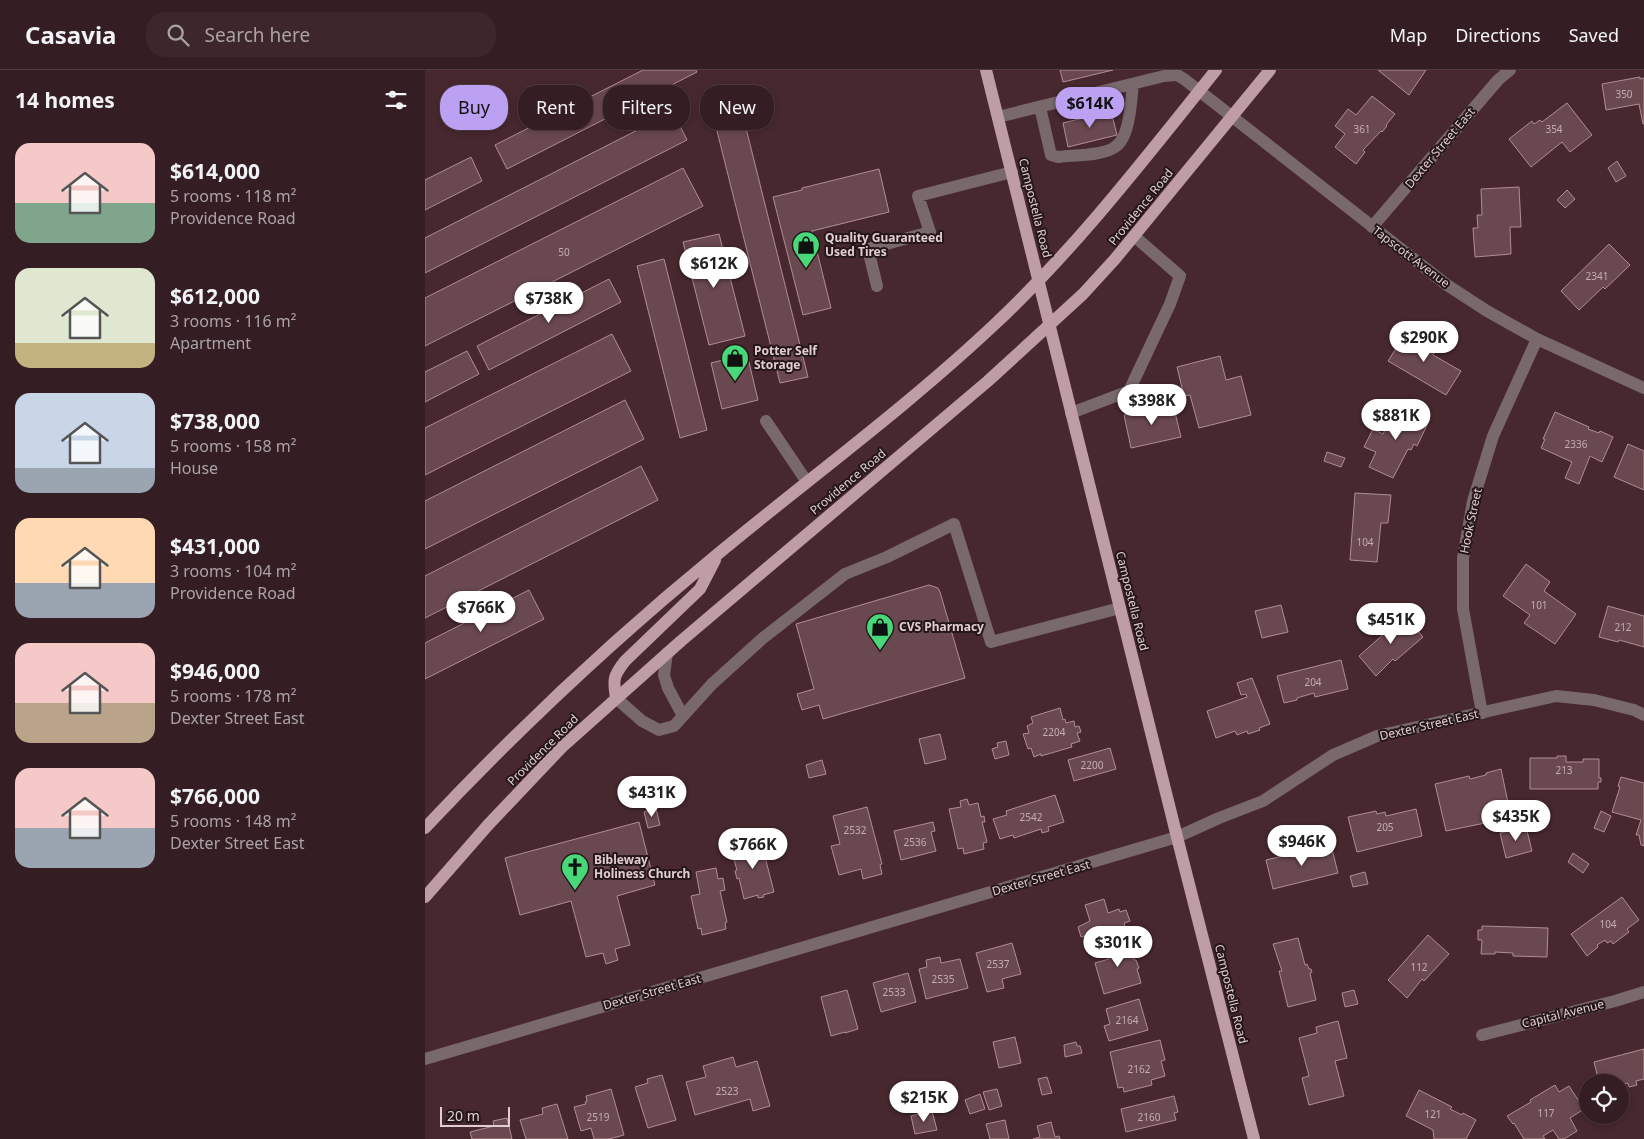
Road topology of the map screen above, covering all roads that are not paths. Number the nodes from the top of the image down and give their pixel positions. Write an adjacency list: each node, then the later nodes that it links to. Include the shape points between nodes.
1 (986, 70): 8 (main road, Campostella Road)
2 (1216, 70): 6 (main road, Providence Road)
3 (1270, 70): 9 (main road, Providence Road)
4 (1510, 70): 11 (street, Dexter Street East)
5 (1133, 84): 6 (street, Tapscott Avenue, via 1177,75); 7 (street, Tapscott Avenue); 7 (street, via 1126,131 1115,148 1103,152 1051,155)
6 (1199, 91): 9 (street, Tapscott Avenue); 13 (main road, Providence Road, via 1092,222)
7 (1040, 107): 8 (street, Tapscott Avenue)
8 (998, 117): 10 (main road, Campostella Road)
9 (1232, 117): 11 (street, Tapscott Avenue); 12 (main road, Providence Road)
10 (1012, 172): 13 (main road, Campostella Road); 14 (street, via 918,196 930,232 868,249)
11 (1372, 227): 16 (street, Tapscott Avenue, via 1447,285)
12 (1134, 236): 15 (main road, Providence Road); 18 (street, via 1180,276 1129,391)
13 (1039, 281): 15 (main road, Campostella Road); 20 (main road, Providence Road, via 957,360)
14 (877, 286)
15 (1050, 325): 18 (main road, Campostella Road); 23 (main road, Providence Road)
16 (1537, 339): 17 (street, Tapscott Avenue); 25 (street, Hook Street, via 1493,436 1473,501 1463,558 1463,610)
17 (1644, 388)
18 (1071, 413): 22 (main road, Campostella Road)
19 (766, 421): 20 (street)
20 (807, 482): 21 (main road, Providence Road)
21 (718, 553): 24 (main road, via 700,589 616,673 613,682); 28 (main road, Providence Road, via 527,722)
22 (1120, 608): 26 (street, via 991,642 954,524 845,574 763,638 712,684); 29 (main road, Campostella Road)
23 (667, 653): 24 (main road, Providence Road); 26 (street, via 664,675)
24 (616, 698): 26 (street, via 642,721 659,730 674,726); 30 (main road, Providence Road, via 562,747)
25 (1482, 713): 27 (street, Dexter Street East, via 1556,696 1594,700 1634,710); 29 (street, Dexter Street East, via 1377,736 1333,755 1263,800)
26 (683, 716)
27 (1644, 716)
28 (425, 828)
29 (1177, 837): 33 (street, Dexter Street East); 34 (main road, Campostella Road)
30 (425, 897)
31 (1644, 992): 32 (street, Capital Avenue)
32 (1482, 1035)
33 (425, 1059)
34 (1255, 1139)

